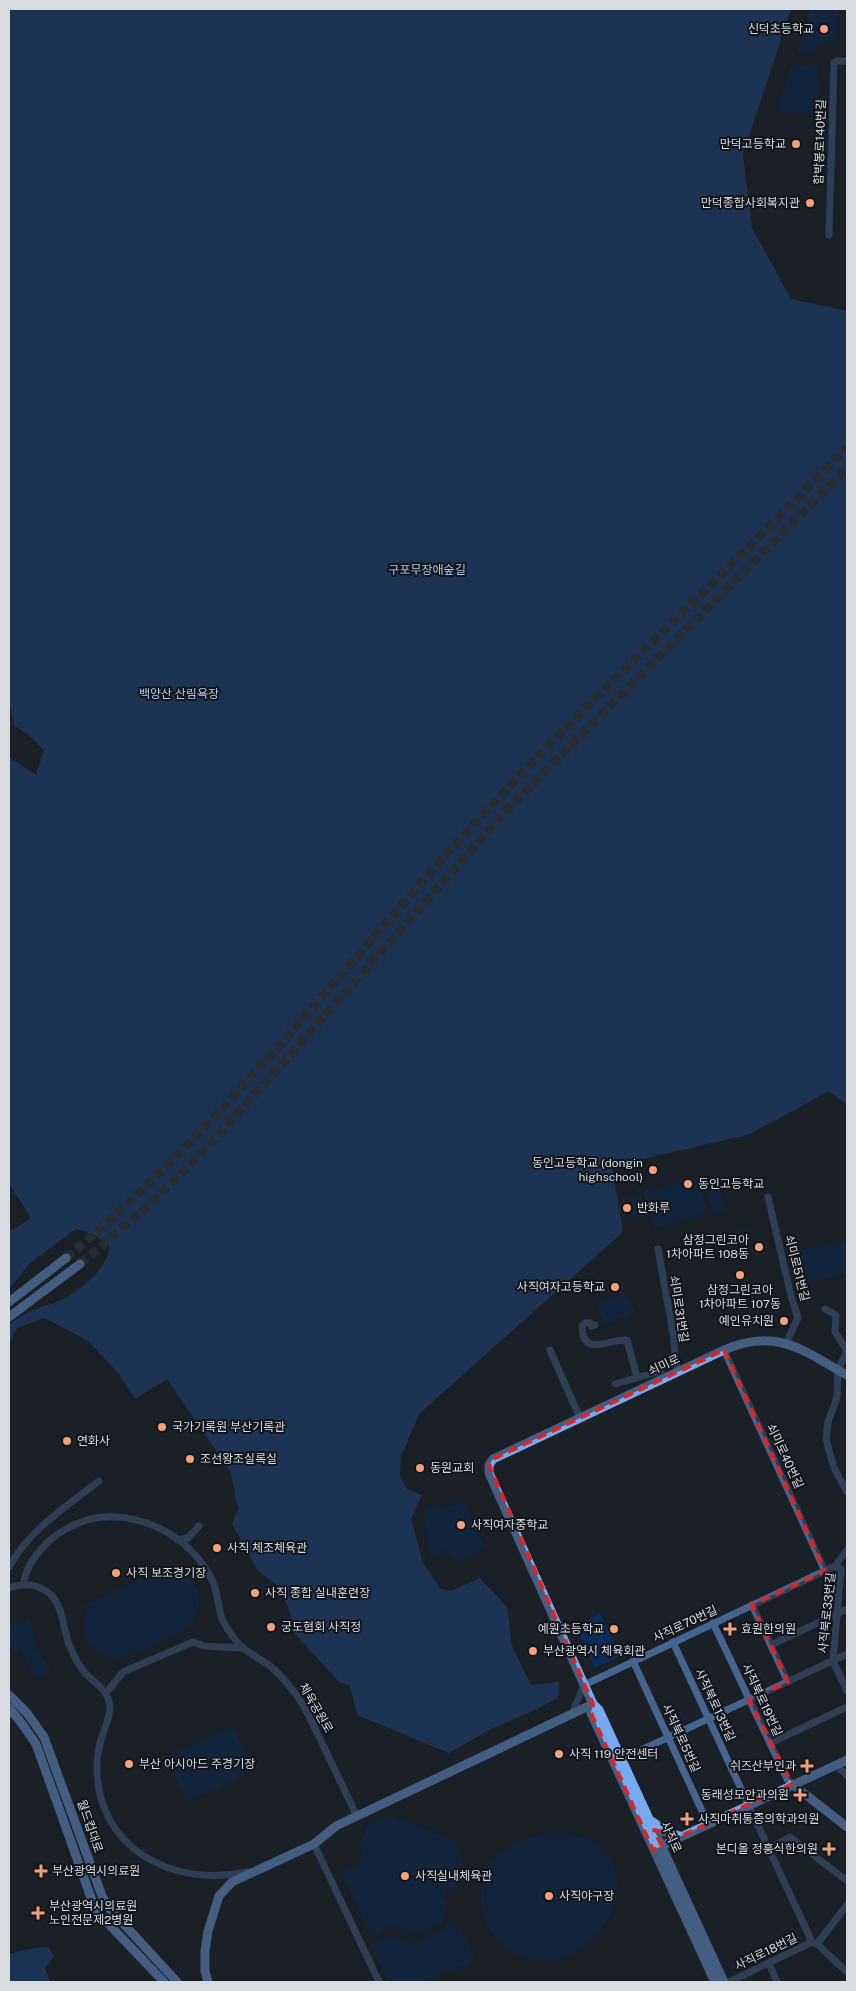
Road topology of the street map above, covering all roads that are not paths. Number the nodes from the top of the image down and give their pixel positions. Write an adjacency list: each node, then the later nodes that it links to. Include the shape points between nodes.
1 (847, 61): 2 (street, 함박봉로140번길, via 834,63)
2 (828, 235)
3 (768, 1197): 11 (street, 쇠미로51번길, via 798,1318)
4 (658, 1249): 15 (street, 쇠미로31번길)
5 (66, 1258): 7 (main road)
6 (80, 1264): 9 (main road)
7 (9, 1302)
8 (825, 1309): 14 (street, via 836,1315 835,1332 846,1349)
9 (9, 1317)
10 (595, 1325): 17 (street, via 585,1323 582,1326 584,1337 592,1345 627,1340)
11 (786, 1343): 13 (main road, 쇠미로, via 761,1339); 14 (main road, 쇠미로)
12 (550, 1350): 20 (street)
13 (724, 1350): 15 (main road, 쇠미로); 29 (street, 쇠미로40번길)
14 (838, 1370): 16 (main road, 쇠미로); 23 (street, via 837,1397 826,1439 834,1468)
15 (679, 1371): 18 (main road, 쇠미로)
16 (847, 1375)
17 (637, 1377): 18 (street, via 658,1372); 19 (street)
18 (663, 1379): 20 (main road, 쇠미로)
19 (615, 1384)
20 (580, 1418): 21 (main road, 쇠미로)
21 (493, 1458): 43 (main road, 사직로, via 489,1473)
22 (99, 1481): 27 (street, via 31,1536)
23 (847, 1492)
24 (199, 1526): 25 (street, via 188,1538)
25 (178, 1540): 30 (street, 체육공원로, via 156,1526 134,1519 110,1517 87,1520 58,1533 43,1548 29,1566); 38 (street, 체육공원로, via 209,1574 222,1618)
26 (847, 1550): 28 (street)
27 (9, 1567)
28 (841, 1567): 29 (street, 사직로70번길); 34 (street, 사직북로33번길)
29 (825, 1571): 32 (street, 사직로70번길)
30 (23, 1584): 31 (street); 45 (street, via 38,1587 53,1596 72,1651 86,1674)
31 (9, 1588)
32 (752, 1605): 35 (street, 사직로70번길); 37 (street)
33 (847, 1609): 34 (street)
34 (838, 1613): 37 (street); 40 (street, 사직북로33번길)
35 (713, 1624): 36 (street, 사직로70번길); 47 (street, 사직북로19번길)
36 (673, 1642): 41 (street, 사직로70번길); 52 (street, 사직북로13번길)
37 (771, 1645): 42 (street)
38 (242, 1648): 45 (street, via 204,1646 193,1642 123,1672); 63 (street, 체육공원로, via 271,1667 298,1696)
39 (847, 1654): 40 (street)
40 (833, 1661): 42 (street); 44 (street, 사직북로33번길)
41 (633, 1662): 43 (street, 사직로70번길); 53 (street, 사직북로5번길)
42 (788, 1682): 47 (street)
43 (584, 1685): 48 (main road, 사직로); 51 (street)
44 (847, 1691)
45 (106, 1694): 71 (street, via 109,1714 97,1766 101,1794 120,1835 132,1848 174,1871 205,1876)
46 (9, 1695): 78 (main road, 월드컵대로, via 44,1737 102,1896 110,1909)
47 (749, 1700): 52 (street); 54 (street, 사직북로19번길)
48 (593, 1704): 51 (main road); 55 (main road, 사직로, via 599,1710); 69 (main road, 사직로, via 591,1713)
49 (847, 1707): 54 (street)
50 (9, 1708): 77 (main road, 월드컵대로, via 36,1744 94,1906)
51 (572, 1714): 63 (main road)
52 (709, 1719): 53 (street); 62 (street, 사직북로13번길)
53 (668, 1738): 55 (street); 65 (street, 사직북로5번길)
54 (770, 1744): 60 (street, 사직북로19번길)
55 (622, 1759): 64 (main road, 사직로)
56 (847, 1760): 57 (main road)
57 (835, 1765): 58 (street); 59 (main road)
58 (847, 1775)
59 (808, 1777): 60 (main road); 61 (main road)
60 (792, 1784): 61 (main road); 62 (main road)
61 (806, 1794): 66 (main road)
62 (749, 1805): 65 (main road); 70 (street, 사직북로13번길)
63 (356, 1816): 68 (main road, via 336,1826)
64 (648, 1816): 67 (main road, via 665,1832); 69 (main road, 사직로)
65 (708, 1824): 67 (main road)
66 (847, 1826)
67 (681, 1836): 69 (main road)
68 (314, 1844): 71 (main road); 80 (street)
69 (657, 1848): 81 (main road, 사직로); 82 (main road, 사직로)
70 (769, 1848): 72 (street, via 790,1837); 74 (street, 사직북로13번길)
71 (253, 1871): 79 (main road, via 232,1882 219,1896 205,1951)
72 (847, 1881)
73 (847, 1905): 74 (street, 사직로18번길)
74 (815, 1943): 75 (street, 사직로18번길); 76 (street)
75 (769, 1963): 83 (street, 사직로18번길); 84 (street)
76 (847, 1972)
77 (164, 1982)
78 (177, 1982)
79 (208, 1982)
80 (378, 1982)
81 (715, 1982)
82 (724, 1982)
83 (729, 1982)
84 (777, 1982)

